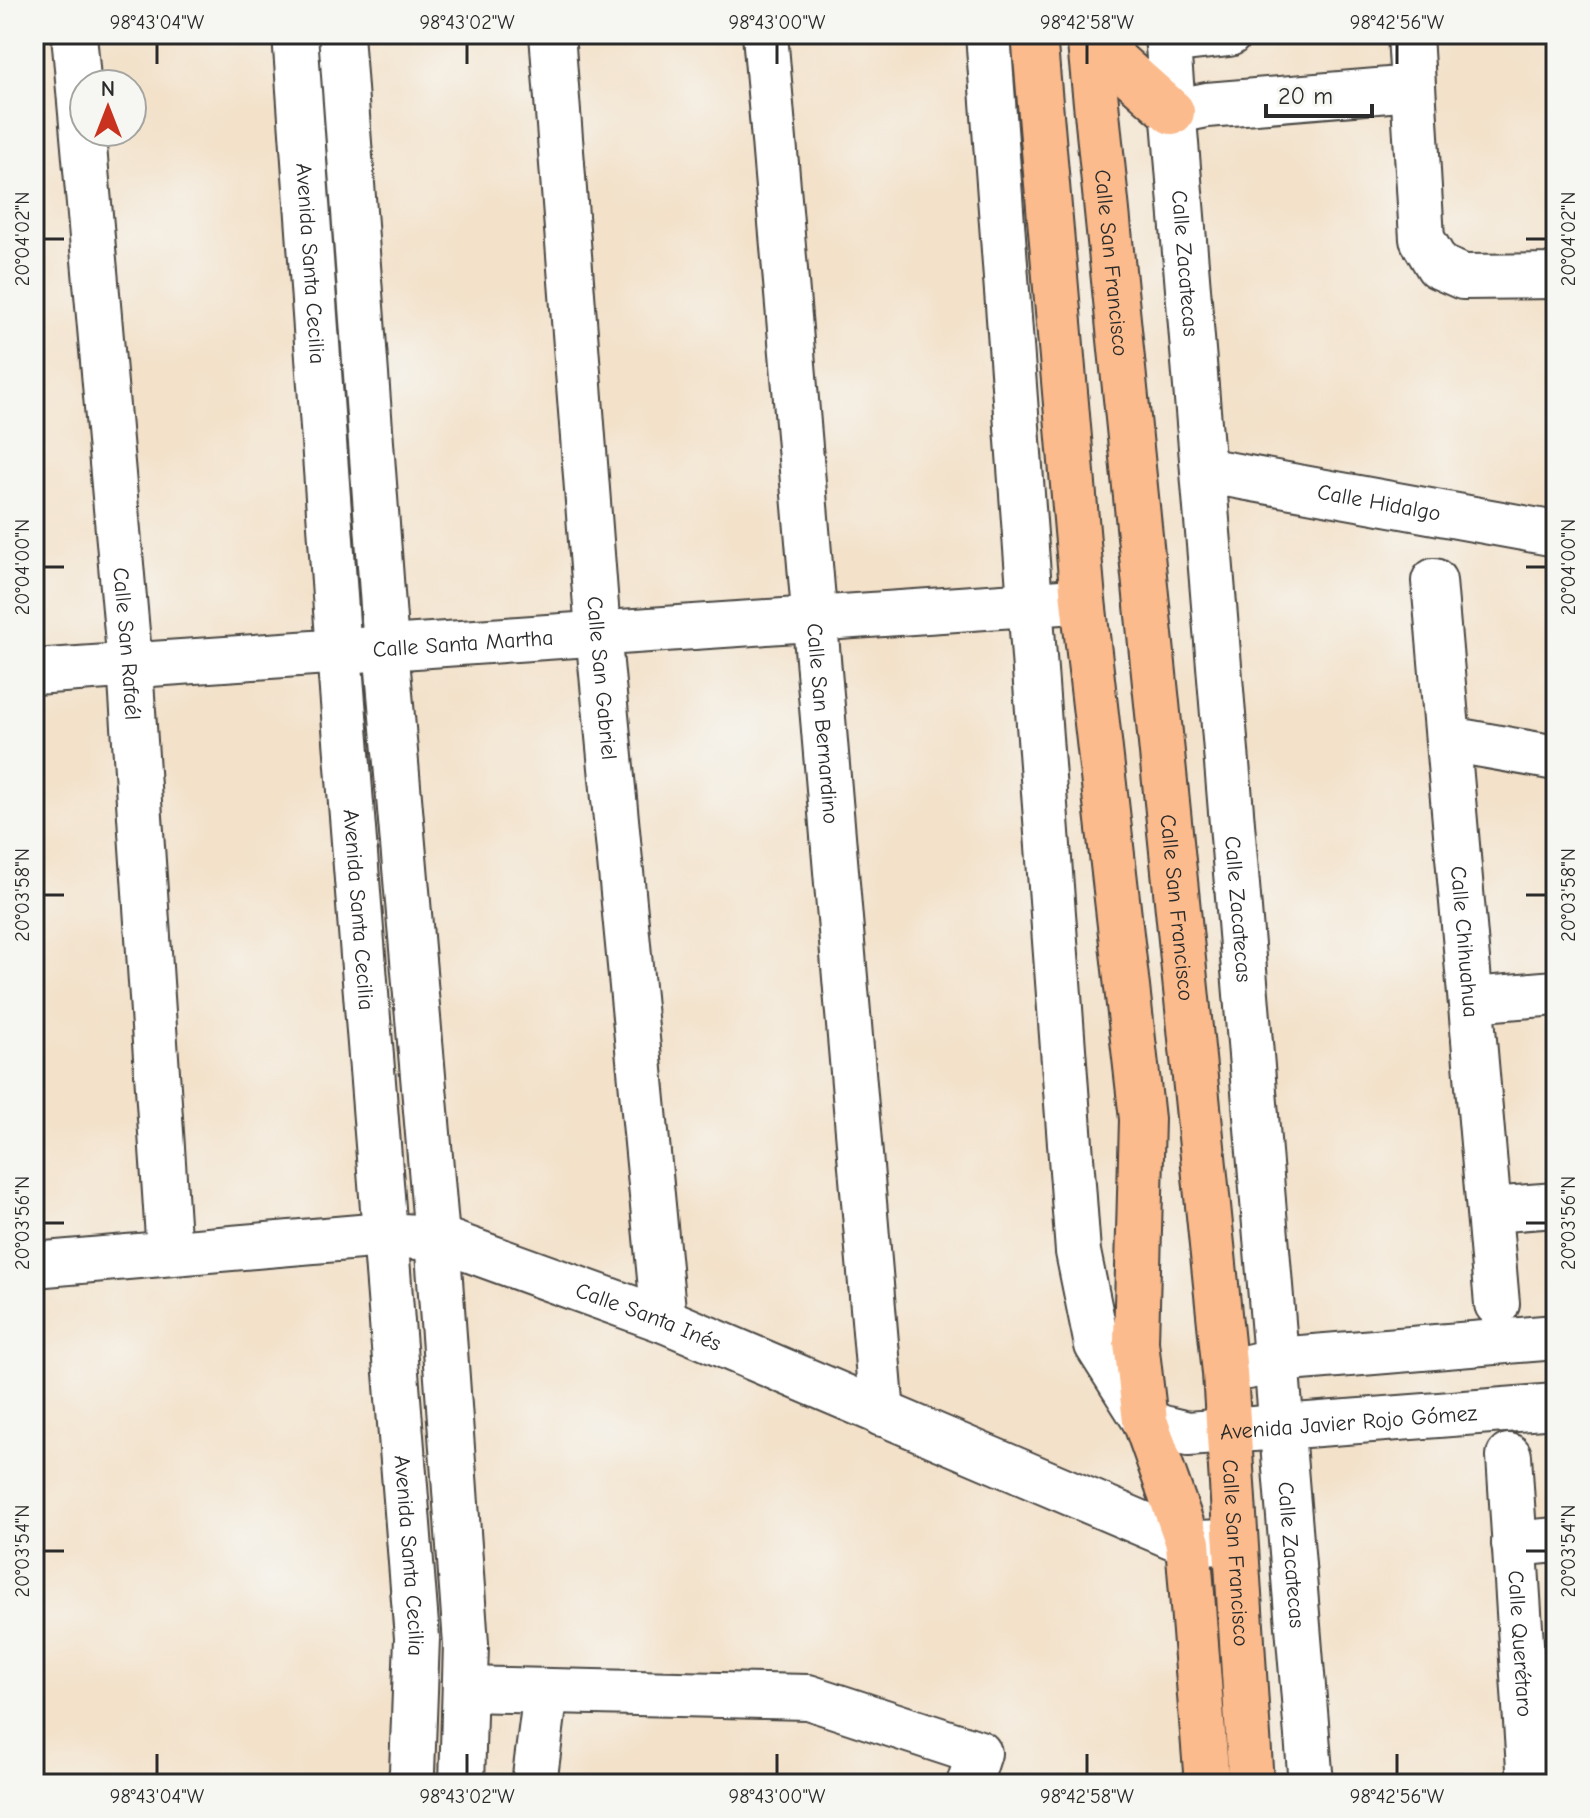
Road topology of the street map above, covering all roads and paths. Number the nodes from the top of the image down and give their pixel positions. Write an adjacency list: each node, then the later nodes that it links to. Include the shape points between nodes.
1 (74, 34): 26 (street, Calle San Rafaél)
2 (295, 34): 25 (street, Avenida Santa Cecilia)
3 (341, 34): 24 (street, Avenida Santa Cecilia)
4 (552, 34): 23 (street, Calle San Gabriel)
5 (765, 34): 22 (street, Calle San Bernardino)
6 (988, 34): 16 (street, Calle San Francisco)
7 (1034, 34): 15 (main road, Calle San Francisco)
8 (1229, 34): 11 (street)
9 (1410, 34): 12 (street)
10 (1089, 36): 13 (main road); 42 (main road, Calle San Francisco)
11 (1167, 38): 13 (street, Calle Zacatecas)
12 (1413, 88): 13 (street); 14 (street, via 1422,239 1438,266 1463,277)
13 (1172, 112): 17 (street, Calle Zacatecas)
14 (1556, 276)
15 (1069, 439): 16 (street); 20 (main road, Calle San Francisco)
16 (1019, 443): 21 (street, Calle San Francisco)
17 (1204, 470): 18 (street, Calle Hidalgo); 41 (street, Calle Zacatecas)
18 (1556, 534)
19 (1434, 581): 28 (street, Calle Chihuahua)
20 (1083, 600): 21 (street, Calle Santa Martha); 45 (main road, Calle San Francisco, via 1142,1119 1136,1342)
21 (1031, 604): 22 (street, Calle Santa Martha); 45 (street, Calle San Francisco, via 1078,1252 1097,1345)
22 (815, 619): 23 (street, Calle Santa Martha); 44 (street, Calle San Bernardino)
23 (598, 632): 24 (street, Calle Santa Martha); 39 (street, Calle San Gabriel)
24 (386, 647): 25 (street, Calle Santa Martha); 35 (street, Avenida Santa Cecilia)
25 (339, 652): 26 (street, Calle Santa Martha); 34 (street, Avenida Santa Cecilia)
26 (130, 666): 27 (street, Calle Santa Martha); 36 (street, Calle San Rafaél)
27 (34, 672)
28 (1449, 739): 29 (street); 31 (street, Calle Chihuahua)
29 (1556, 758)
30 (1556, 993): 31 (street)
31 (1471, 1000): 33 (street, Calle Chihuahua)
32 (1556, 1205): 33 (street)
33 (1489, 1210): 38 (street, Calle Chihuahua)
34 (383, 1235): 35 (street, Calle Santa Inés); 36 (street, Calle Santa Inés); 55 (street, Avenida Santa Cecilia, via 417,1638)
35 (437, 1238): 39 (street, Calle Santa Inés); 52 (street, Avenida Santa Cecilia)
36 (169, 1253): 37 (street, Calle Santa Inés)
37 (34, 1265)
38 (1497, 1304)
39 (664, 1320): 44 (street, Calle Santa Inés)
40 (1556, 1337): 41 (street)
41 (1277, 1360): 42 (street); 46 (street, Calle Zacatecas)
42 (1225, 1373): 47 (main road, Calle San Francisco)
43 (1556, 1406): 46 (street, Avenida Javier Rojo Gómez)
44 (882, 1414): 51 (street, Calle Santa Inés)
45 (1145, 1421): 47 (street, Avenida Javier Rojo Gómez, via 1188,1434); 51 (main road, Calle San Francisco)
46 (1282, 1428): 47 (street, Avenida Javier Rojo Gómez); 61 (street, Calle Zacatecas)
47 (1228, 1430): 49 (main road, Calle San Francisco)
48 (1509, 1456): 50 (street, Calle Querétaro)
49 (1235, 1542): 51 (street, Calle Santa Inés); 60 (main road, Calle San Francisco)
50 (1535, 1542): 54 (street, Calle Querétaro)
51 (1188, 1543): 59 (main road, Calle San Francisco)
52 (465, 1689): 53 (street); 56 (street, Avenida Santa Cecilia)
53 (546, 1691): 57 (street); 58 (street, via 808,1697 979,1753)
54 (1538, 1768)
55 (409, 1784)
56 (462, 1784)
57 (534, 1784)
58 (969, 1784)
59 (1207, 1784)
60 (1251, 1784)
61 (1311, 1784)

